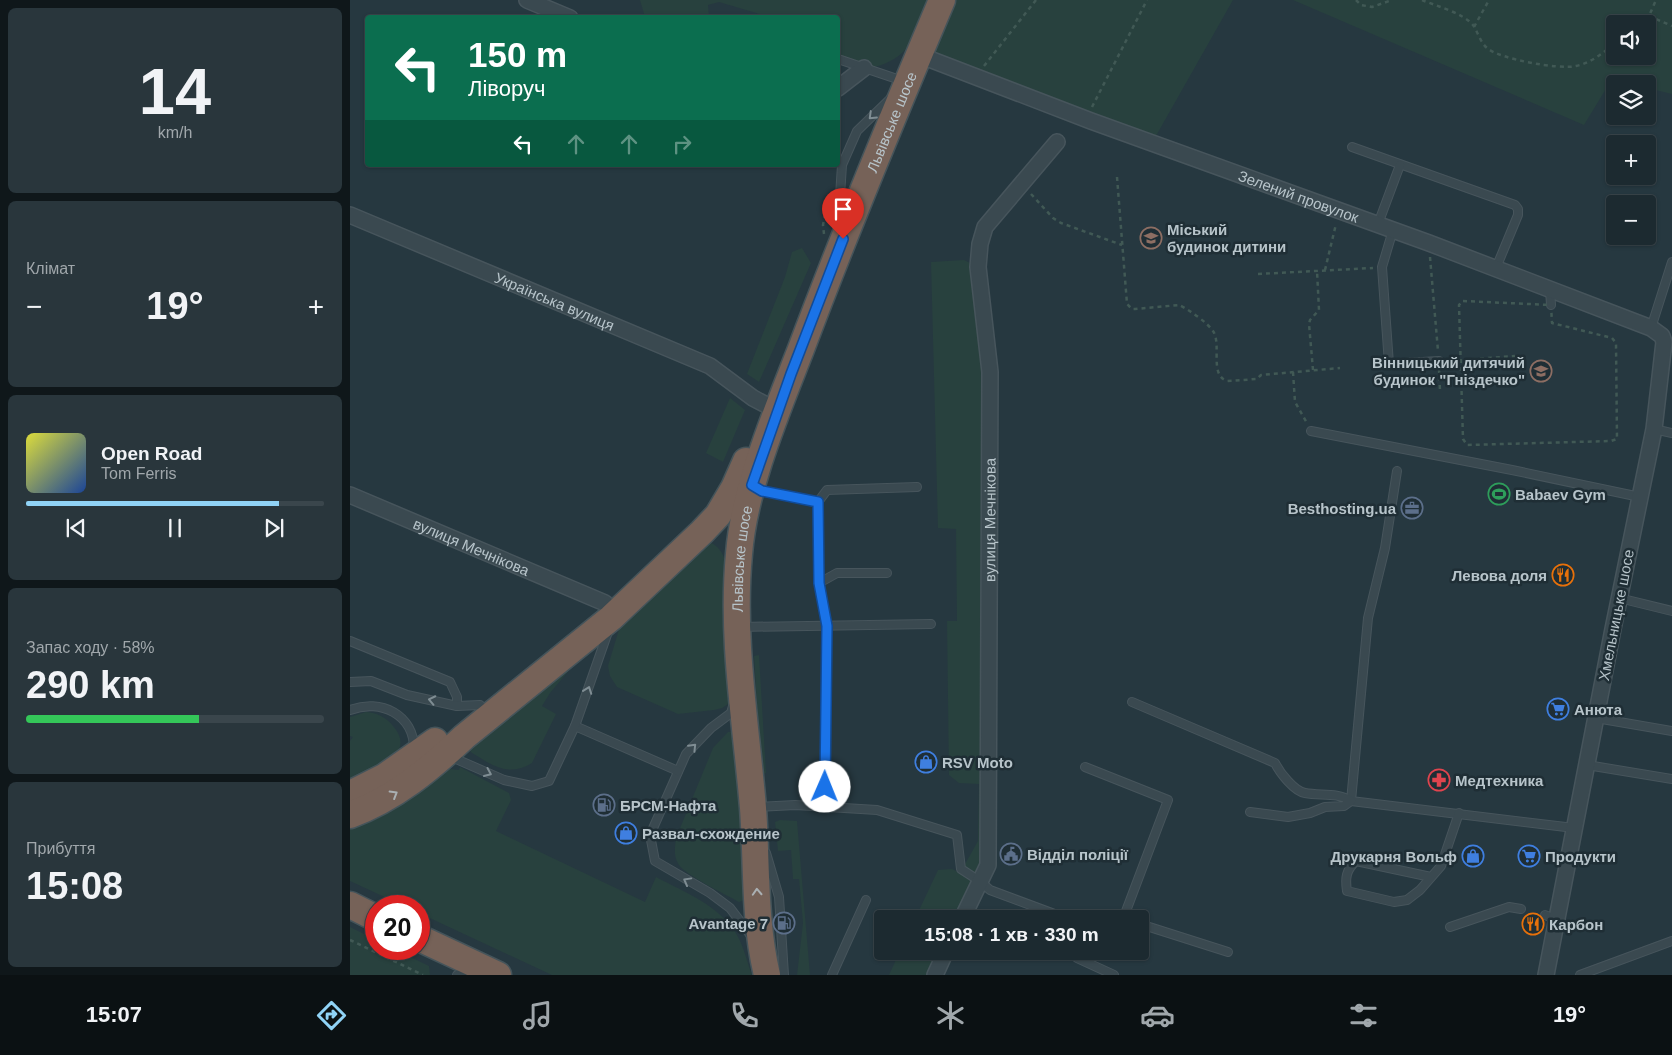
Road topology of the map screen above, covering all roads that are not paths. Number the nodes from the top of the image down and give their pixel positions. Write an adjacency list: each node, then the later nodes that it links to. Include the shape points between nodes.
1 (528, 0): 3 (street)
2 (942, 0): 4 (highway, Львівське шосе)
3 (563, 15)
4 (919, 55): 7 (highway, Львівське шосе); 13 (street, Зелений провулок)
5 (840, 60): 6 (lane)
6 (864, 68): 7 (lane); 8 (street)
7 (908, 82): 21 (highway, Львівське шосе)
8 (840, 86)
9 (1057, 142): 64 (street, вулиця Мечнікова, via 985,227 978,253 990,372 988,865)
10 (1352, 147): 11 (lane)
11 (1400, 165): 13 (lane); 15 (lane, via 1515,205 1518,215)
12 (350, 215): 22 (street, Українська вулиця, via 710,366)
13 (1386, 227): 15 (street, Зелений провулок); 20 (lane, via 1382,267 1389,364)
14 (1672, 262): 18 (lane)
15 (1496, 268): 16 (street, Зелений провулок)
16 (1550, 289): 17 (lane); 18 (street, Зелений провулок)
17 (1551, 305)
18 (1651, 328): 19 (street, Зелений провулок)
19 (1668, 342): 23 (street, Хмельницьке шосе)
20 (1438, 361)
21 (791, 374): 22 (highway); 27 (highway, Львівське шосе)
22 (761, 403): 35 (highway, via 734,488 718,515 656,577)
23 (1654, 429): 25 (lane); 30 (street, Хмельницьке шосе)
24 (1311, 431): 30 (lane)
25 (1672, 433)
26 (1397, 471): 56 (lane, via 1385,548 1368,618)
27 (752, 485): 31 (lane, via 762,491); 39 (highway, Львівське шосе, via 739,551)
28 (917, 486): 31 (lane, via 827,490)
29 (350, 495): 35 (street, вулиця Мечнікова)
30 (1640, 497): 34 (street, Хмельницьке шосе)
31 (818, 502): 33 (lane)
32 (887, 573): 33 (lane, via 837,573)
33 (819, 583): 38 (lane)
34 (1620, 598): 36 (lane); 46 (street, Хмельницьке шосе)
35 (603, 606): 44 (highway); 47 (lane, one-way to 35, via 606,641); 50 (highway)
36 (1672, 611)
37 (931, 624): 38 (lane)
38 (827, 626): 39 (lane); 58 (lane)
39 (738, 628): 41 (highway, Львівське шосе)
40 (350, 641): 44 (lane, via 450,682 457,697)
41 (740, 680): 53 (lane, one-way to 41, via 686,754 731,713); 57 (highway, Львівське шосе)
42 (350, 682): 44 (lane, one-way to 42, via 407,695 370,681)
43 (1132, 702): 56 (lane, via 1275,763 1282,776 1303,793 1325,793)
44 (468, 706): 49 (highway)
45 (350, 710): 49 (lane, via 375,706 398,715 412,731)
46 (1596, 718): 48 (lane); 51 (street, Хмельницьке шосе)
47 (575, 726): 50 (lane, one-way to 47, via 456,759 504,780 532,786 549,781); 53 (lane)
48 (1672, 731)
49 (414, 757): 55 (highway)
50 (442, 758): 61 (highway, one-way to 50, via 396,793)
51 (1587, 765): 54 (lane); 62 (street, Хмельницьке шосе)
52 (1085, 767): 69 (lane, via 1168,800)
53 (678, 770): 76 (lane, one-way to 53, via 730,908 655,861 650,835)
54 (1672, 778)
55 (350, 794)
56 (1351, 800): 59 (lane, via 1344,806 1325,807 1288,817); 60 (lane)
57 (752, 807): 58 (lane); 76 (highway, Львівське шосе, one-way to 57); 82 (lane, via 779,897)
58 (825, 807): 64 (lane, via 877,810 958,835 962,869)
59 (1250, 812)
60 (1460, 813): 62 (lane); 63 (lane, via 1441,866)
61 (350, 815)
62 (1574, 828): 86 (street, Хмельницьке шосе, via 1551,917)
63 (1432, 877): 63 (lane, via 1407,900 1394,902 1347,891 1345,881 1348,868 1356,861)
64 (981, 882): 67 (street, вулиця Мечнікова); 68 (lane, via 990,890)
65 (866, 900): 83 (lane)
66 (350, 905): 71 (highway)
67 (967, 910)
68 (1044, 910)
69 (1126, 910)
70 (1521, 910): 73 (lane, via 1509,907)
71 (365, 912)
72 (1149, 927): 77 (lane)
73 (1450, 927)
74 (1672, 941): 87 (lane)
75 (430, 944): 80 (highway)
76 (761, 948): 81 (highway, Львівське шосе)
77 (1228, 952)
78 (942, 960): 84 (street)
79 (1081, 960): 85 (lane)
80 (477, 972)
81 (767, 975)
82 (784, 975)
83 (832, 975)
84 (935, 975)
85 (1114, 975)
86 (1546, 975)
87 (1580, 975)

